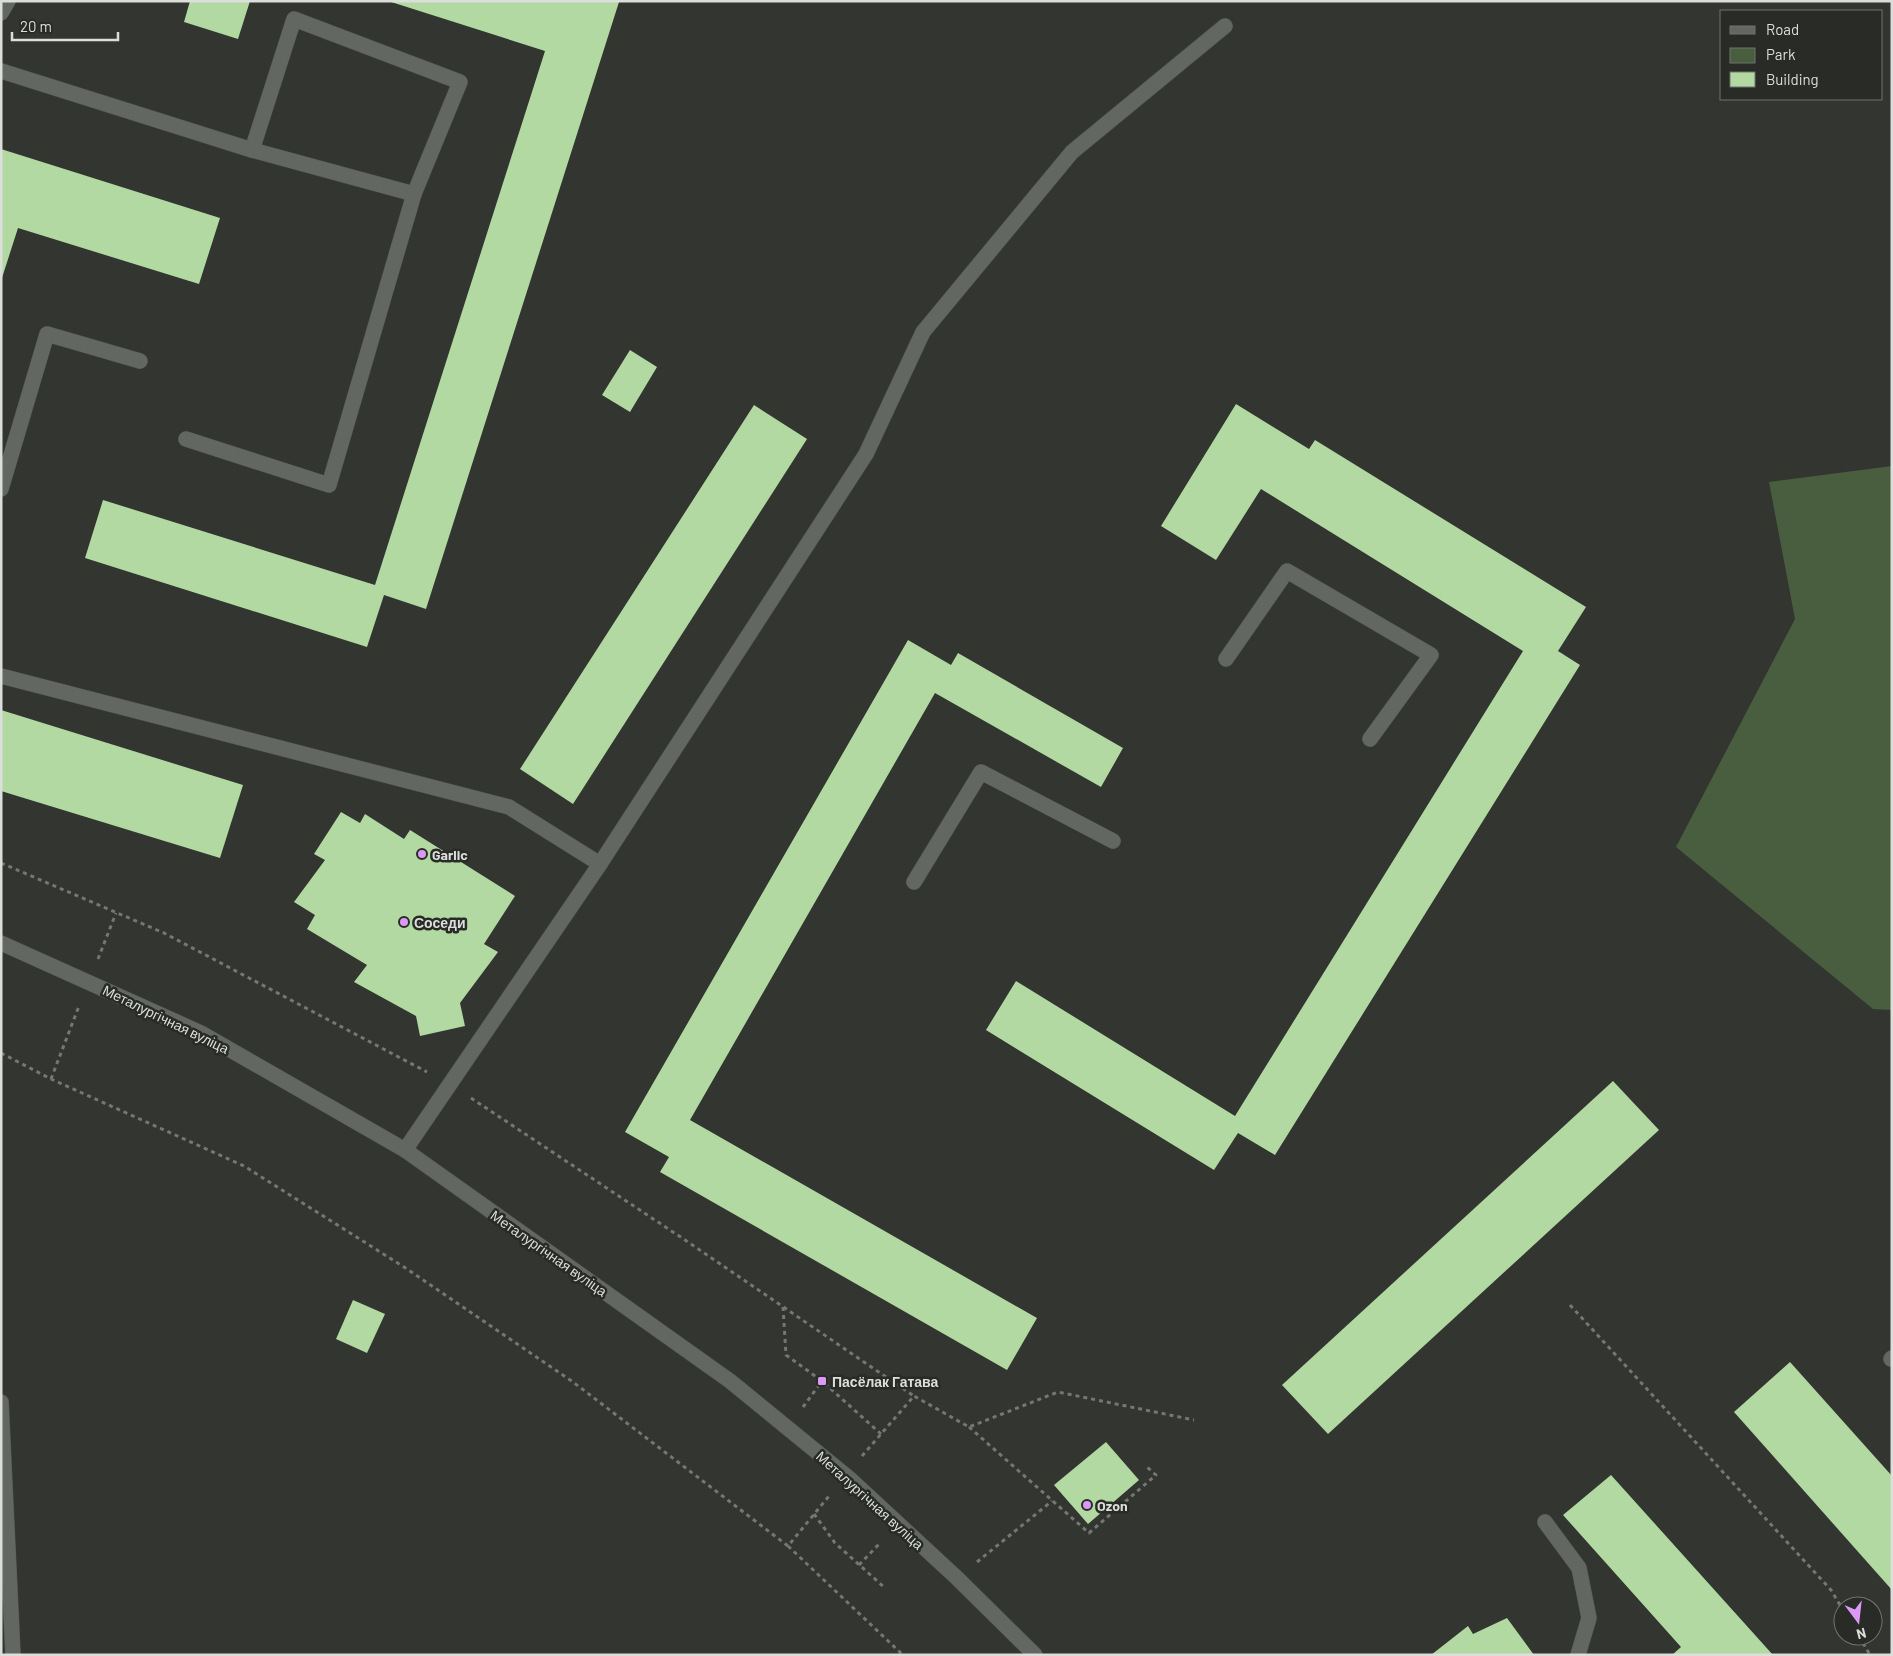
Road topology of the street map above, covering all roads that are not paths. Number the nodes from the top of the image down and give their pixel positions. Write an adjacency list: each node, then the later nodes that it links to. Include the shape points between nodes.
1 (8, 1): 2 (street)
2 (1, 13)
3 (1225, 26): 15 (street, via 1072,152 923,332 866,454)
4 (1, 70): 5 (street)
5 (252, 150): 6 (street); 6 (street, via 294,19 460,82)
6 (414, 194): 8 (street, via 330,485)
7 (140, 361): 9 (street, via 47,334)
8 (186, 439)
9 (4, 467): 10 (street)
10 (1, 488)
11 (1226, 658): 13 (street, via 1286,571 1431,655)
12 (1, 676): 15 (street, via 509,807)
13 (1370, 739)
14 (1113, 840): 16 (street, via 981,772)
15 (600, 864): 18 (street)
16 (914, 882)
17 (1, 943): 18 (street, Металургічная вуліца, via 201,1033)
18 (405, 1150): 22 (street, Металургічная вуліца, via 730,1381 845,1475)
19 (1, 1402): 21 (street)
20 (1545, 1522): 23 (street, via 1579,1568 1589,1618)
21 (14, 1655)
22 (1035, 1655)
23 (1578, 1655)

